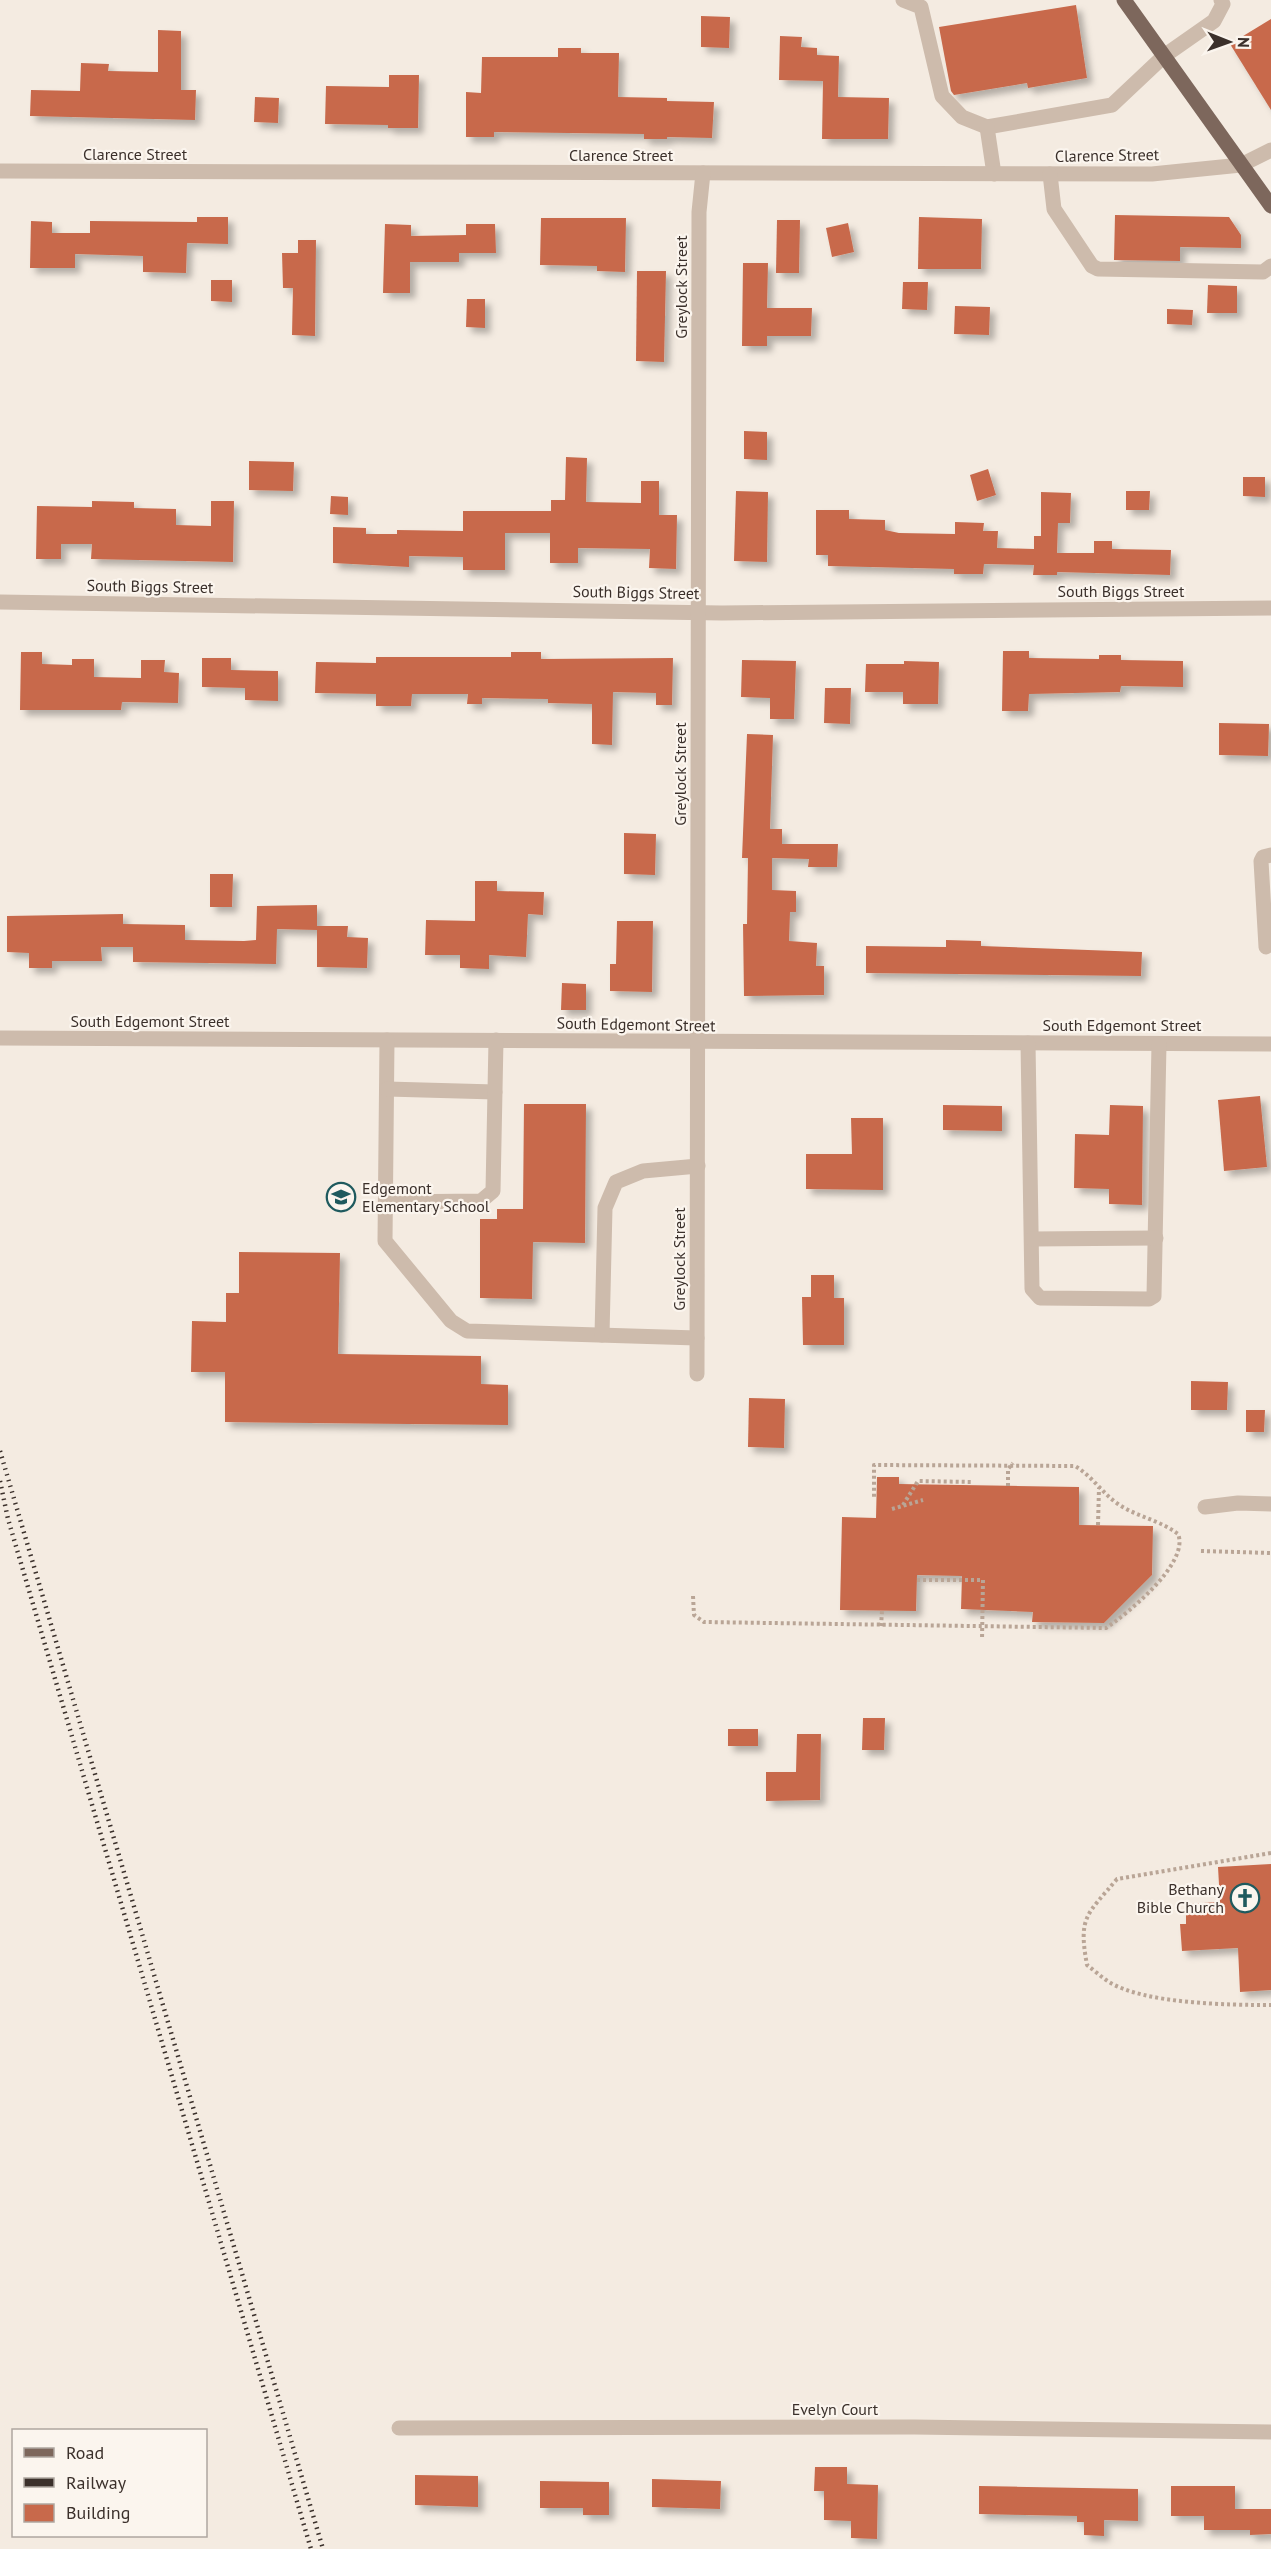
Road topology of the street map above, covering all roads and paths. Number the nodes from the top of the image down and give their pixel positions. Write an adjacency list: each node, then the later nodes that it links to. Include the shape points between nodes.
1 (903, 0): 5 (street, via 921,8 942,96 962,117)
2 (1124, 0): 4 (main road)
3 (1221, 0): 4 (street, via 1214,21)
4 (1164, 56): 5 (street, via 1112,105); 7 (main road)
5 (987, 128): 10 (street)
6 (1271, 150): 7 (street)
7 (1241, 165): 11 (street, Clarence Street, via 1152,174); 12 (main road)
8 (0, 171): 9 (street, Clarence Street)
9 (703, 173): 10 (street, Clarence Street); 16 (street, Greylock Street, via 699,212)
10 (994, 174): 11 (street, Clarence Street)
11 (1050, 174): 13 (street, via 1054,209 1092,266 1098,269 1263,272)
12 (1271, 206)
13 (1271, 266)
14 (0, 602): 16 (street, South Biggs Street)
15 (1271, 608): 16 (street, South Biggs Street)
16 (697, 610): 22 (street, Greylock Street)
17 (1271, 855): 18 (street, via 1261,861)
18 (1266, 947)
19 (0, 1038): 20 (street, South Edgemont Street)
20 (387, 1040): 21 (street, South Edgemont Street); 26 (street)
21 (496, 1040): 22 (street, South Edgemont Street); 27 (street)
22 (699, 1041): 23 (street, South Edgemont Street); 28 (street, Greylock Street)
23 (1028, 1043): 24 (street, South Edgemont Street); 31 (street)
24 (1159, 1044): 25 (street, South Edgemont Street); 30 (street)
25 (1271, 1044)
26 (387, 1089): 27 (street); 29 (street)
27 (495, 1092): 29 (street, via 493,1191 481,1202)
28 (698, 1166): 32 (street, via 643,1171 616,1182 604,1208); 33 (street, Greylock Street)
29 (386, 1202): 32 (street, via 385,1241 451,1321 467,1331)
30 (1156, 1238): 31 (street); 31 (street, via 1155,1291 1149,1299 1040,1298 1032,1289)
31 (1032, 1239)
32 (602, 1335): 33 (street)
33 (697, 1338): 34 (street, Greylock Street)
34 (697, 1374)
35 (1012, 1464): 37 (path, via 1008,1469); 38 (path, via 1075,1466); 39 (path, via 874,1465)
36 (973, 1482): 42 (path, via 918,1481)
37 (1008, 1486)
38 (1098, 1487): 45 (path); 52 (path, via 1117,1504 1178,1534 1179,1546 1172,1563 1155,1586 1106,1628)
39 (874, 1498)
40 (923, 1500): 42 (path)
41 (1271, 1504): 43 (street)
42 (903, 1505): 44 (path)
43 (1205, 1507)
44 (892, 1509)
45 (1098, 1525)
46 (1201, 1551): 47 (path)
47 (1271, 1552)
48 (917, 1580): 52 (path, via 982,1580)
49 (693, 1596): 51 (path, via 694,1615 704,1622)
50 (882, 1611): 51 (path)
51 (881, 1626): 52 (path)
52 (982, 1628): 53 (path)
53 (982, 1640)
54 (1271, 1853): 55 (path, via 1118,1879 1090,1911 1082,1927 1087,1965 1110,1983 1149,1996 1229,2005)
55 (1271, 2005)
56 (399, 2428): 57 (street, Evelyn Court, via 914,2427)
57 (1271, 2432)

